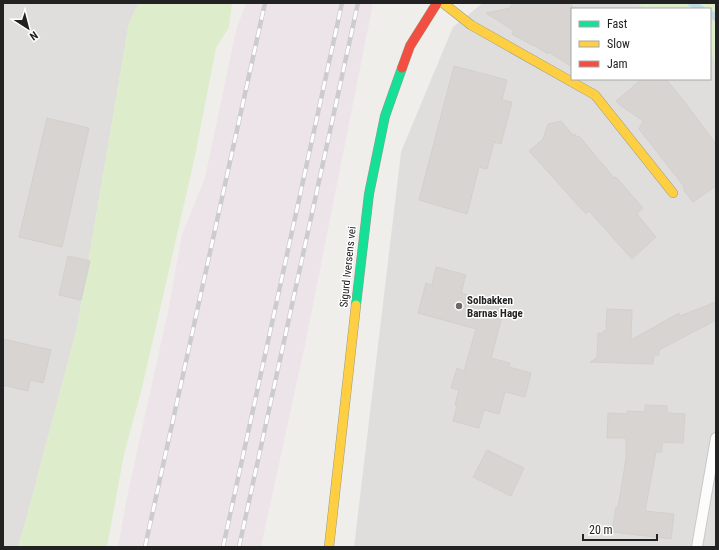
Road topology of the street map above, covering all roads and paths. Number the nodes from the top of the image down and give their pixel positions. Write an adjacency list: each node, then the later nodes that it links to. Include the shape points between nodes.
1 (437, 3): 5 (street, Sigurd Iversens vei, via 410,46 401,71 386,116 369,194)
2 (443, 3): 3 (street, via 471,25 595,95)
3 (673, 194)
4 (716, 438): 6 (lane)
5 (329, 547)
6 (698, 547)

